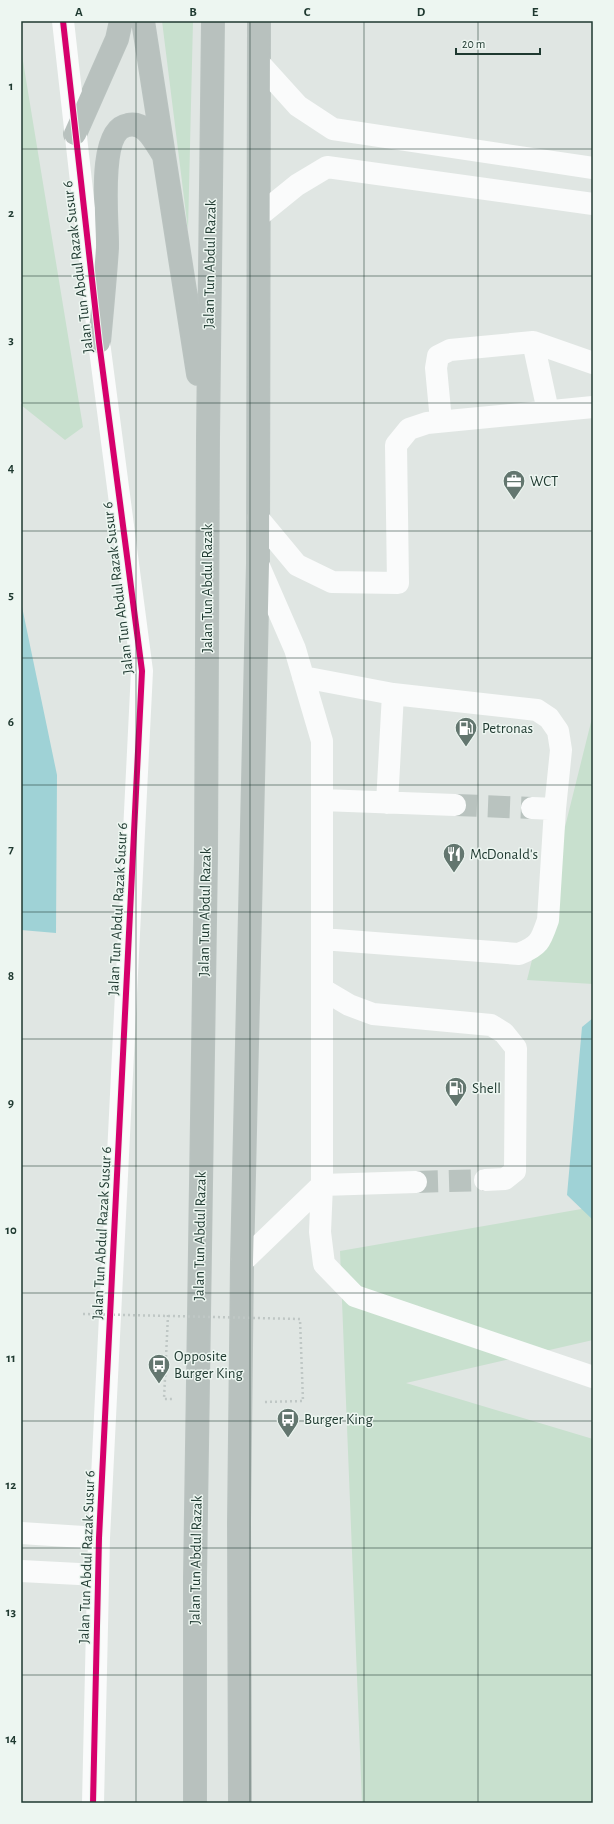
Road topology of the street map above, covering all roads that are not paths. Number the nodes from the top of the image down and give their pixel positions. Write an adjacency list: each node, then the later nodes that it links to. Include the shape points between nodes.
1 (63, 21): 7 (street, Jalan Tun Abdul Razak Susur 6)
2 (121, 21): 7 (highway, via 117,39)
3 (143, 21): 8 (highway)
4 (213, 21): 18 (highway, Jalan Tun Abdul Razak)
5 (259, 21): 6 (highway)
6 (259, 63): 9 (street, via 298,106 334,129); 11 (highway)
7 (75, 134): 12 (street, Jalan Tun Abdul Razak Susur 6)
8 (165, 158): 12 (highway, via 150,133 136,124 126,125 117,132 110,148 105,172 107,246); 18 (highway)
9 (593, 168)
10 (593, 204): 11 (street, via 327,167 297,185)
11 (260, 215): 19 (highway)
12 (99, 342): 36 (street, Jalan Tun Abdul Razak Susur 6, via 142,671)
13 (533, 342): 14 (street); 16 (street); 17 (street, via 450,350 438,356 436,368)
14 (593, 362)
15 (593, 407): 16 (street)
16 (548, 411): 17 (street)
17 (441, 421): 19 (street, via 409,429 396,445 398,583 332,582 297,565)
18 (208, 437): 40 (highway, Jalan Tun Abdul Razak, via 206,856 195,1578)
19 (258, 518): 20 (highway)
20 (258, 564): 21 (street, via 295,649); 33 (highway)
21 (303, 677): 22 (street); 23 (street, via 322,741)
22 (393, 694): 24 (street); 27 (street, via 537,710 549,718 558,732 562,750)
23 (322, 800): 24 (street); 28 (street)
24 (387, 803): 25 (street)
25 (455, 805)
26 (532, 808): 27 (street)
27 (555, 809): 28 (street, via 548,920 542,937 534,948 519,954)
28 (322, 939): 29 (street)
29 (322, 989): 30 (street, via 348,1005 373,1014 491,1025 504,1034 516,1048 515,1171 505,1179); 32 (street)
30 (485, 1180)
31 (416, 1182): 32 (street)
32 (322, 1185): 33 (street); 34 (street, via 320,1232 324,1264 355,1296)
33 (242, 1262): 41 (highway)
34 (593, 1377)
35 (21, 1533): 36 (street)
36 (99, 1538): 38 (street, Jalan Tun Abdul Razak Susur 6)
37 (21, 1571): 38 (street)
38 (98, 1575): 39 (street, Jalan Tun Abdul Razak Susur 6)
39 (93, 1803)
40 (195, 1803)
41 (240, 1803)

